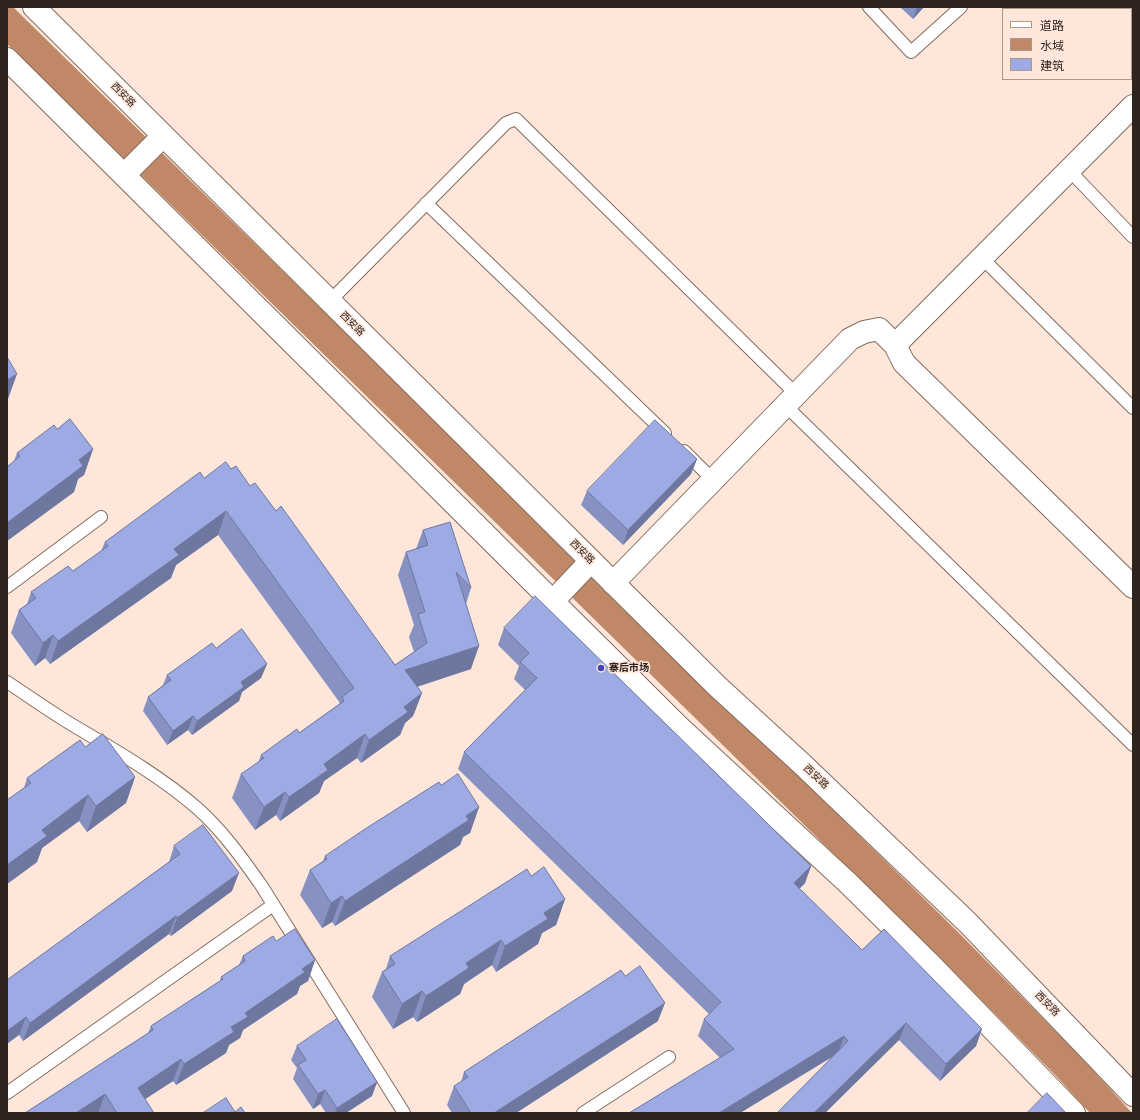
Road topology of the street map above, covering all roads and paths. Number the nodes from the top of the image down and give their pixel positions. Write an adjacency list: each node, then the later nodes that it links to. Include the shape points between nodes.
1 (34, 7): 6 (street, 西安路)
2 (869, 7): 3 (lane, via 911,52)
3 (961, 7)
4 (7, 59): 8 (street)
5 (1133, 106): 7 (street)
6 (160, 139): 8 (street); 12 (street, 西安路)
7 (1069, 170): 10 (lane); 11 (street)
8 (127, 171): 22 (street)
9 (426, 203): 12 (lane); 14 (lane, via 506,123 516,119); 16 (lane)
10 (1133, 237)
11 (982, 258): 13 (street); 15 (lane)
12 (330, 301): 18 (street, 西安路)
13 (895, 345): 14 (street, via 879,329 864,332 850,339); 20 (street, via 904,364)
14 (791, 400): 16 (street); 24 (lane)
15 (1133, 408)
16 (713, 480): 19 (street)
17 (101, 517): 21 (lane)
18 (589, 563): 19 (street, 西安路); 22 (street)
19 (613, 583): 28 (street, 西安路, via 717,686 968,923)
20 (1133, 586)
21 (7, 587)
22 (557, 598): 31 (street, via 678,726 848,883)
23 (7, 682): 25 (lane, via 62,719 152,773 198,809 241,857)
24 (1133, 745)
25 (273, 905): 27 (lane); 29 (lane)
26 (669, 1057): 30 (lane)
27 (7, 1093)
28 (1133, 1095)
29 (404, 1113)
30 (582, 1113)
31 (1074, 1113)

